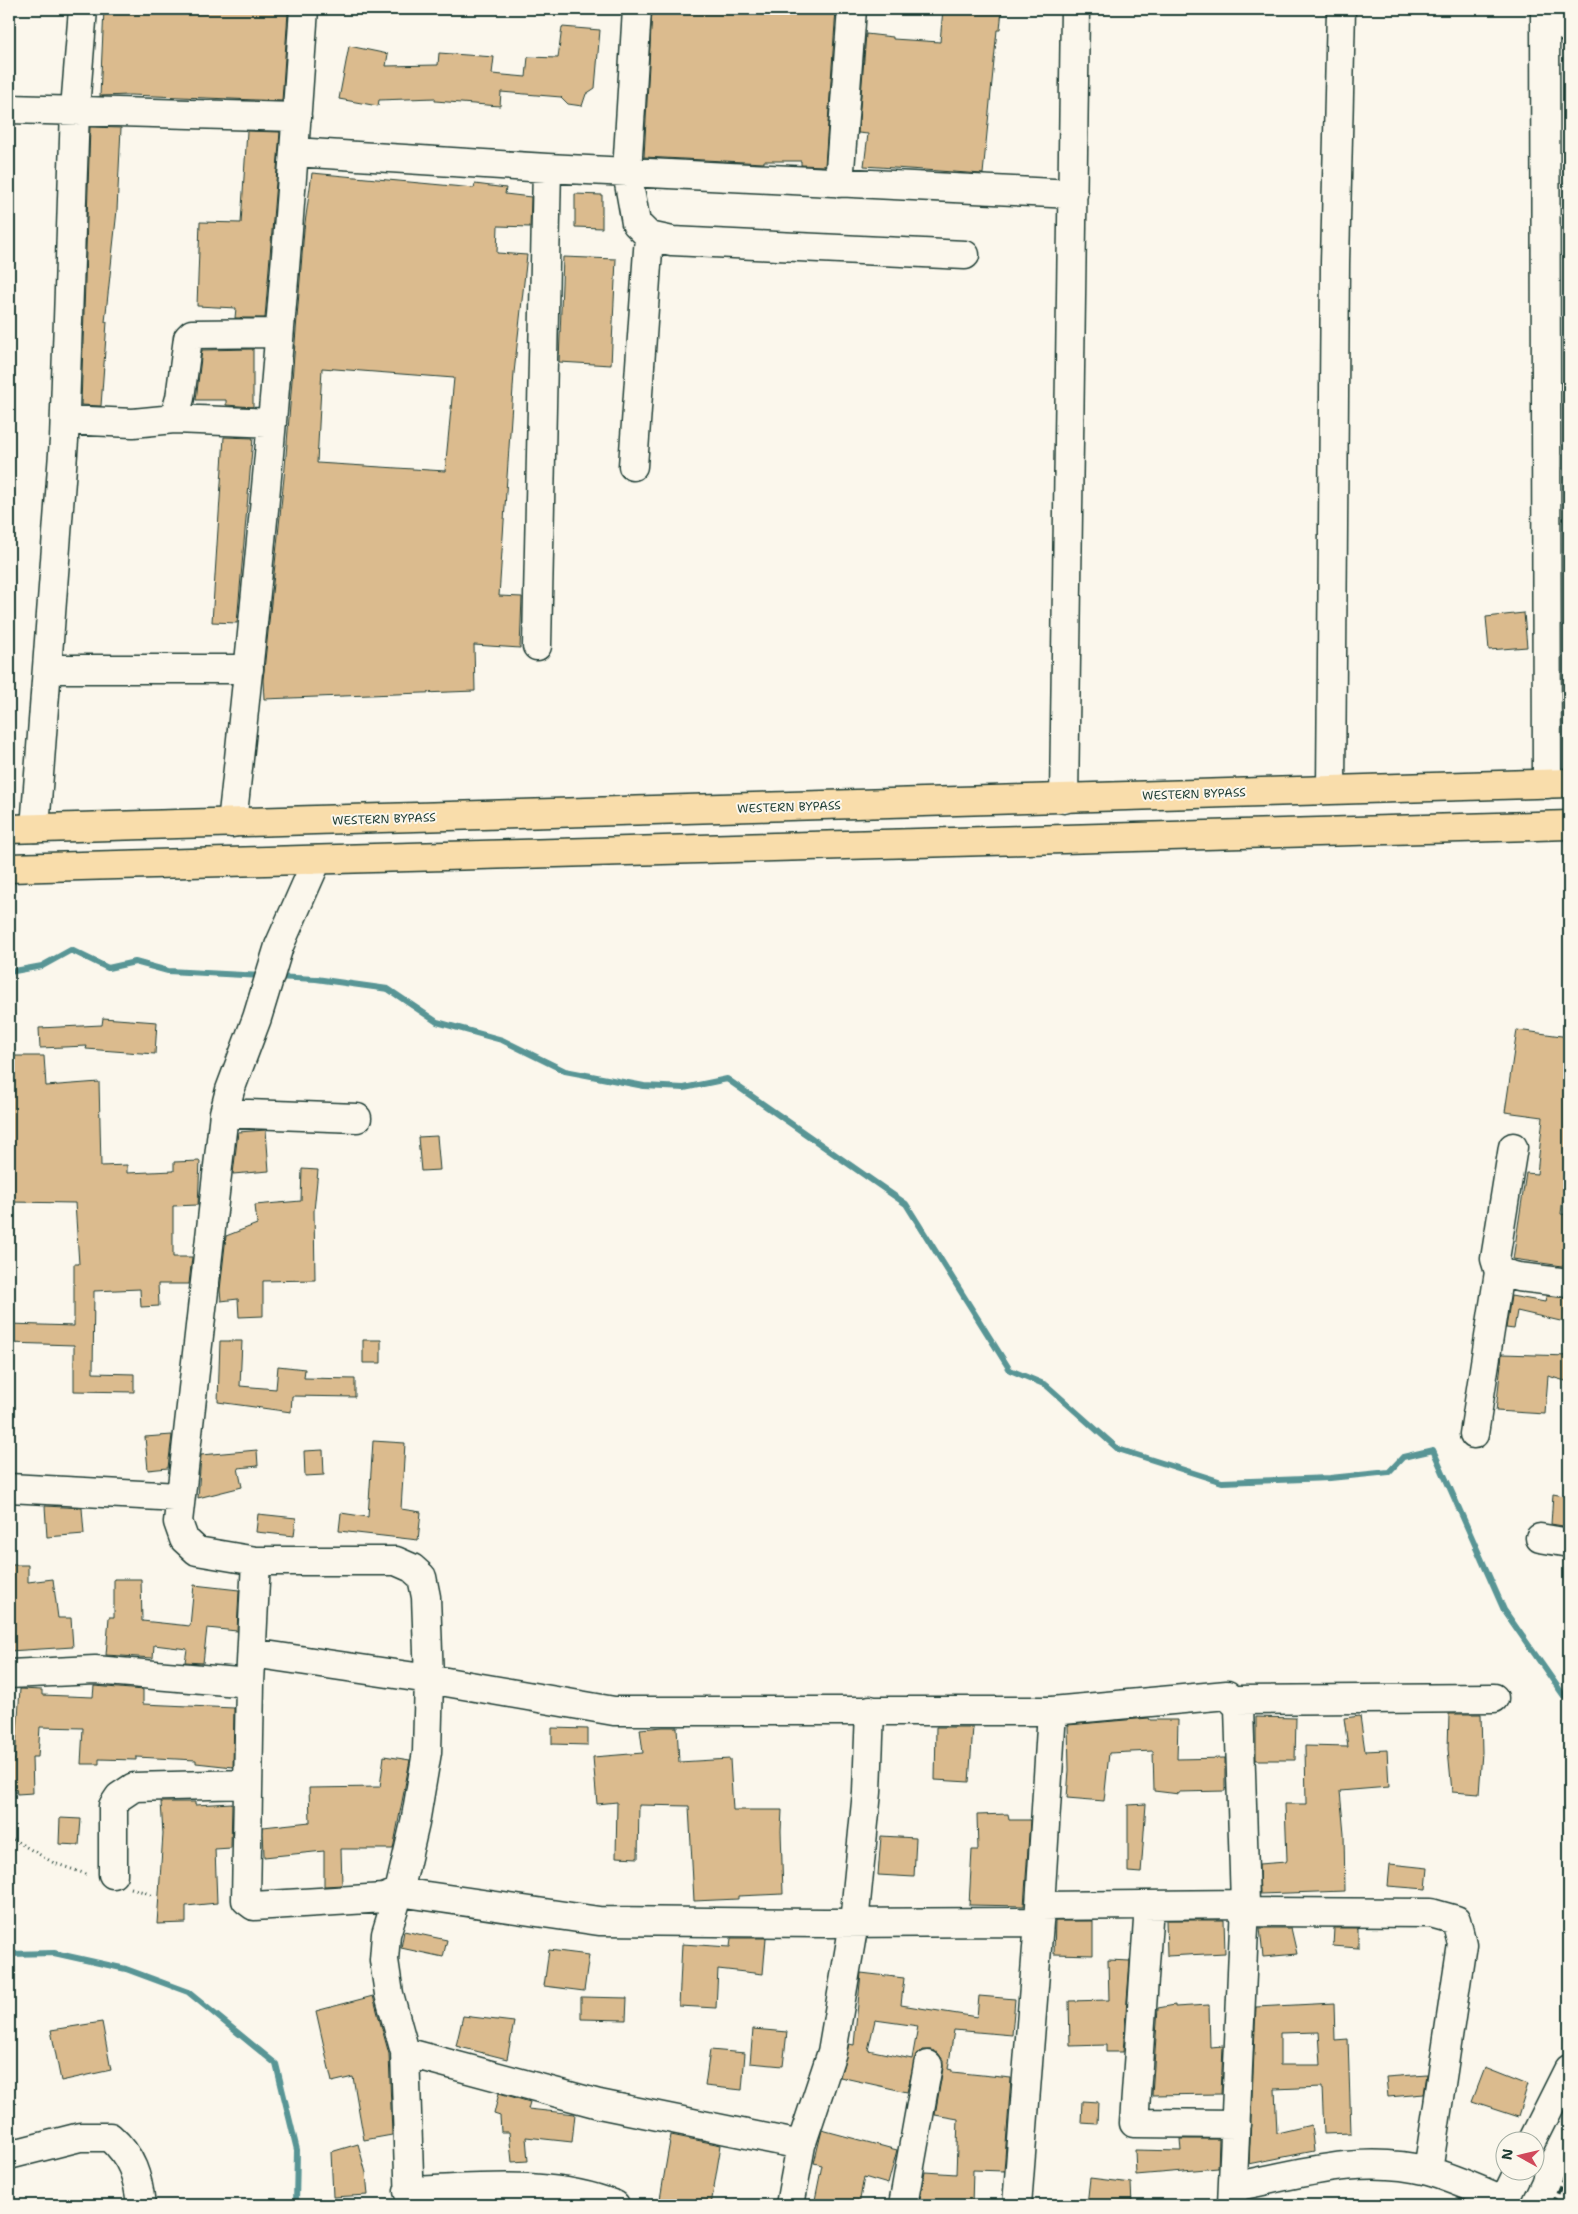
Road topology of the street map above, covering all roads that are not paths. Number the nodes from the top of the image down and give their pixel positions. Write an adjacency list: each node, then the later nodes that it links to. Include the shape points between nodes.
1 (83, 9): 10 (street)
2 (304, 9): 11 (street)
3 (637, 9): 14 (street)
4 (852, 9): 15 (street)
5 (1075, 9): 16 (street)
6 (1342, 9): 28 (street, via 1334,263)
7 (1546, 9): 8 (street); 27 (street)
8 (1569, 29)
9 (9, 109): 10 (street)
10 (75, 109): 11 (street); 21 (street)
11 (297, 117): 12 (street)
12 (294, 152): 13 (street); 19 (street)
13 (547, 168): 14 (street); 24 (street)
14 (626, 172): 15 (street); 17 (street, via 636,223)
15 (839, 183): 16 (street)
16 (1073, 194): 29 (street)
17 (650, 236): 18 (street, via 672,240); 23 (street)
18 (965, 255)
19 (279, 333): 20 (street, via 192,334 188,338); 22 (street)
20 (174, 419): 21 (street, via 133,423); 22 (street)
21 (65, 420): 25 (street)
22 (272, 423): 26 (street)
23 (633, 466)
24 (537, 646)
25 (47, 668): 26 (street); 32 (street)
26 (249, 669): 30 (street)
27 (1558, 783): 28 (main road, WESTERN BYPASS)
28 (1330, 789): 29 (main road, WESTERN BYPASS)
29 (1064, 799): 30 (main road, WESTERN BYPASS)
30 (232, 823): 32 (main road, WESTERN BYPASS)
31 (1569, 825): 34 (main road)
32 (35, 828): 33 (main road, WESTERN BYPASS)
33 (9, 829)
34 (317, 860): 35 (main road); 36 (street, via 279,946)
35 (9, 868)
36 (224, 1113): 37 (street); 43 (street)
37 (357, 1118)
38 (1513, 1147): 39 (street, via 1495,1259)
39 (1499, 1272): 40 (street); 41 (street)
40 (1569, 1283)
41 (1474, 1434)
42 (9, 1488): 43 (street)
43 (179, 1497): 46 (street, via 178,1522 184,1539 197,1551)
44 (1540, 1538): 45 (street)
45 (1569, 1543)
46 (256, 1561): 47 (street); 49 (street, via 396,1561 412,1568 422,1577 426,1597)
47 (252, 1653): 49 (street); 50 (street)
48 (9, 1674): 50 (street, via 95,1670)
49 (428, 1680): 53 (street, via 614,1711); 57 (street, via 427,1752)
50 (250, 1683): 55 (street)
51 (1494, 1698): 52 (street)
52 (1234, 1700): 54 (street, via 1227,1695); 59 (street, via 1239,1707)
53 (870, 1710): 54 (street); 61 (street, via 867,1792)
54 (1052, 1712): 60 (street)
55 (248, 1784): 56 (street, via 134,1787 119,1797 113,1806); 57 (street, via 246,1900 250,1904 384,1898)
56 (109, 1878)
57 (399, 1892): 61 (street, via 599,1921); 62 (street, via 386,1934 384,1960 389,1994)
58 (1149, 1906): 59 (street); 60 (street); 65 (street, via 1134,2123)
59 (1244, 1908): 65 (street); 69 (street, via 1432,1913 1456,1920 1462,1944)
60 (1039, 1914): 61 (street); 78 (street)
61 (854, 1922): 67 (street, via 832,2052)
62 (405, 2052): 67 (street, via 599,2104); 72 (street)
63 (928, 2065): 77 (street)
64 (1569, 2068): 66 (street)
65 (1236, 2124): 71 (street)
66 (1537, 2132)
67 (802, 2145): 76 (street)
68 (9, 2155): 74 (street, via 80,2137 110,2137 124,2149 132,2162)
69 (1428, 2171): 71 (street, via 1386,2164 1344,2164); 73 (street)
70 (1513, 2182): 73 (street)
71 (1233, 2196)
72 (409, 2198): 75 (street, via 531,2187 564,2190)
73 (1503, 2202)
74 (141, 2205)
75 (615, 2205)
76 (790, 2205)
77 (903, 2205)
78 (1018, 2205)

